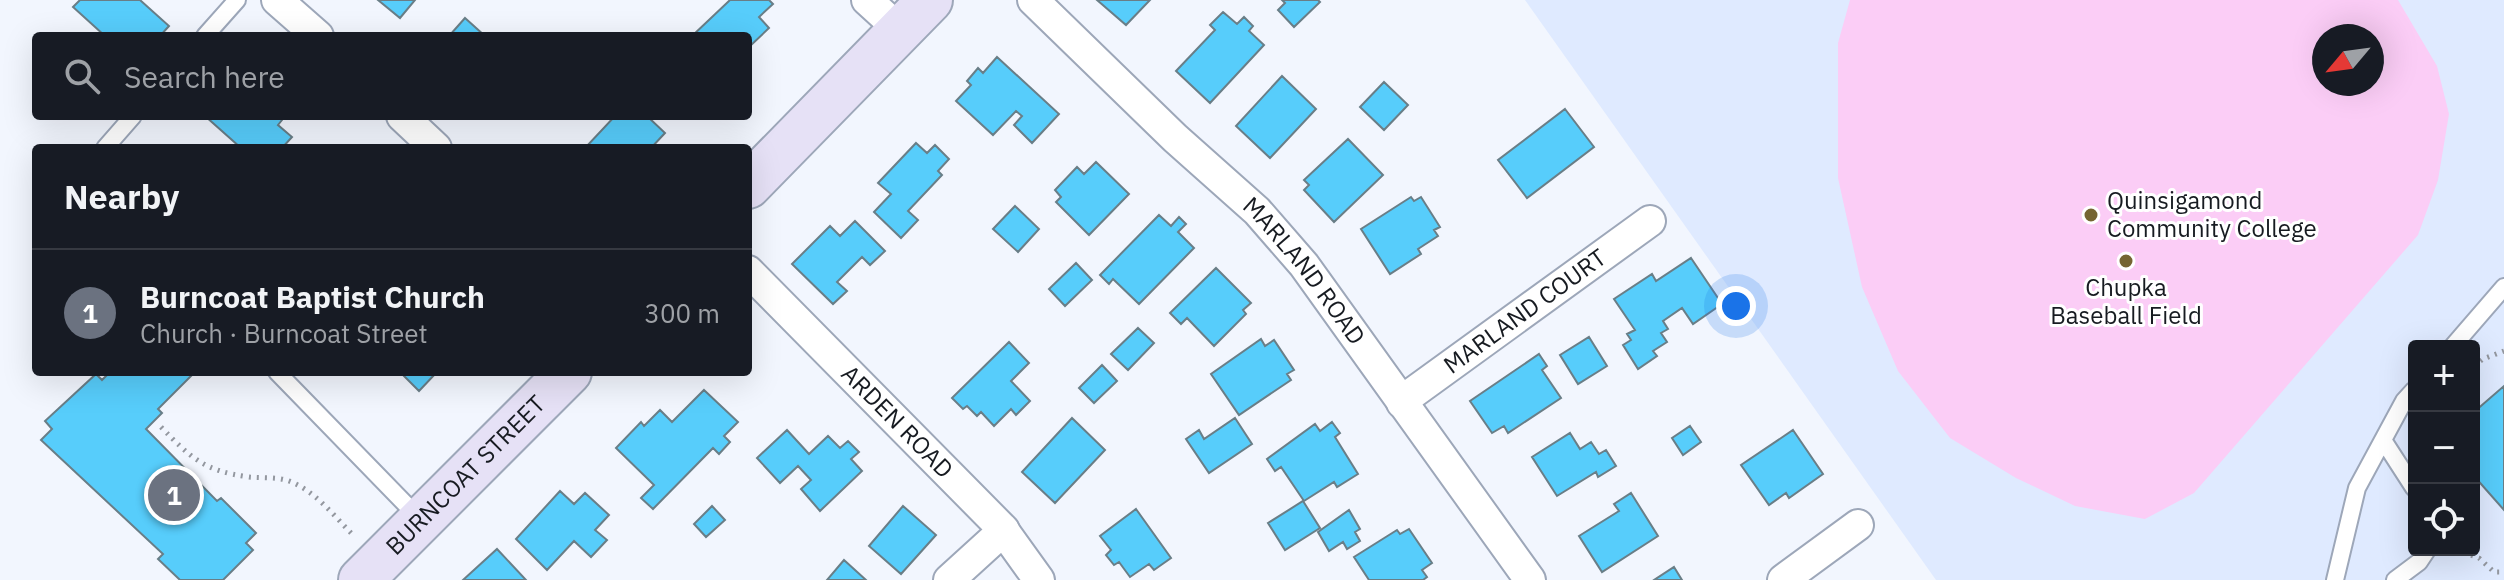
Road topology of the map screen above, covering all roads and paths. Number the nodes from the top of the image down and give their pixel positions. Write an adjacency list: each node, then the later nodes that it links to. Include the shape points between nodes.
1 (237, 0): 6 (lane)
2 (277, 0): 7 (street)
3 (867, 0): 5 (street)
4 (1033, 0): 22 (street, MARLAND ROAD, via 1257,211 1304,265)
5 (916, 15): 12 (main road)
6 (209, 32)
7 (313, 32)
8 (130, 120): 10 (lane)
9 (406, 120): 11 (street)
10 (108, 144)
11 (432, 144)
12 (752, 182)
13 (1650, 221): 22 (street, MARLAND COURT)
14 (752, 275): 28 (street, ARDEN ROAD)
15 (2504, 287): 16 (lane)
16 (2458, 340)
17 (2504, 351): 18 (path)
18 (2480, 361)
19 (281, 376): 26 (lane)
20 (565, 376): 26 (main road, BURNCOAT STREET)
21 (2408, 397): 24 (lane)
22 (1402, 403): 35 (street, MARLAND ROAD)
23 (161, 427): 31 (path, via 193,460 248,477 286,480 313,494)
24 (2383, 440): 25 (lane); 37 (lane, via 2357,488)
25 (2411, 484)
26 (421, 520): 31 (main road, BURNCOAT STREET)
27 (1858, 525): 36 (street)
28 (1004, 530): 33 (street); 34 (street, ARDEN ROAD)
29 (2423, 556): 38 (lane)
30 (2473, 556): 32 (path, via 2494,572)
31 (359, 559)
32 (2504, 572)
33 (949, 580)
34 (1039, 580)
35 (1530, 580)
36 (1783, 580)
37 (2335, 580)
38 (2395, 580)

